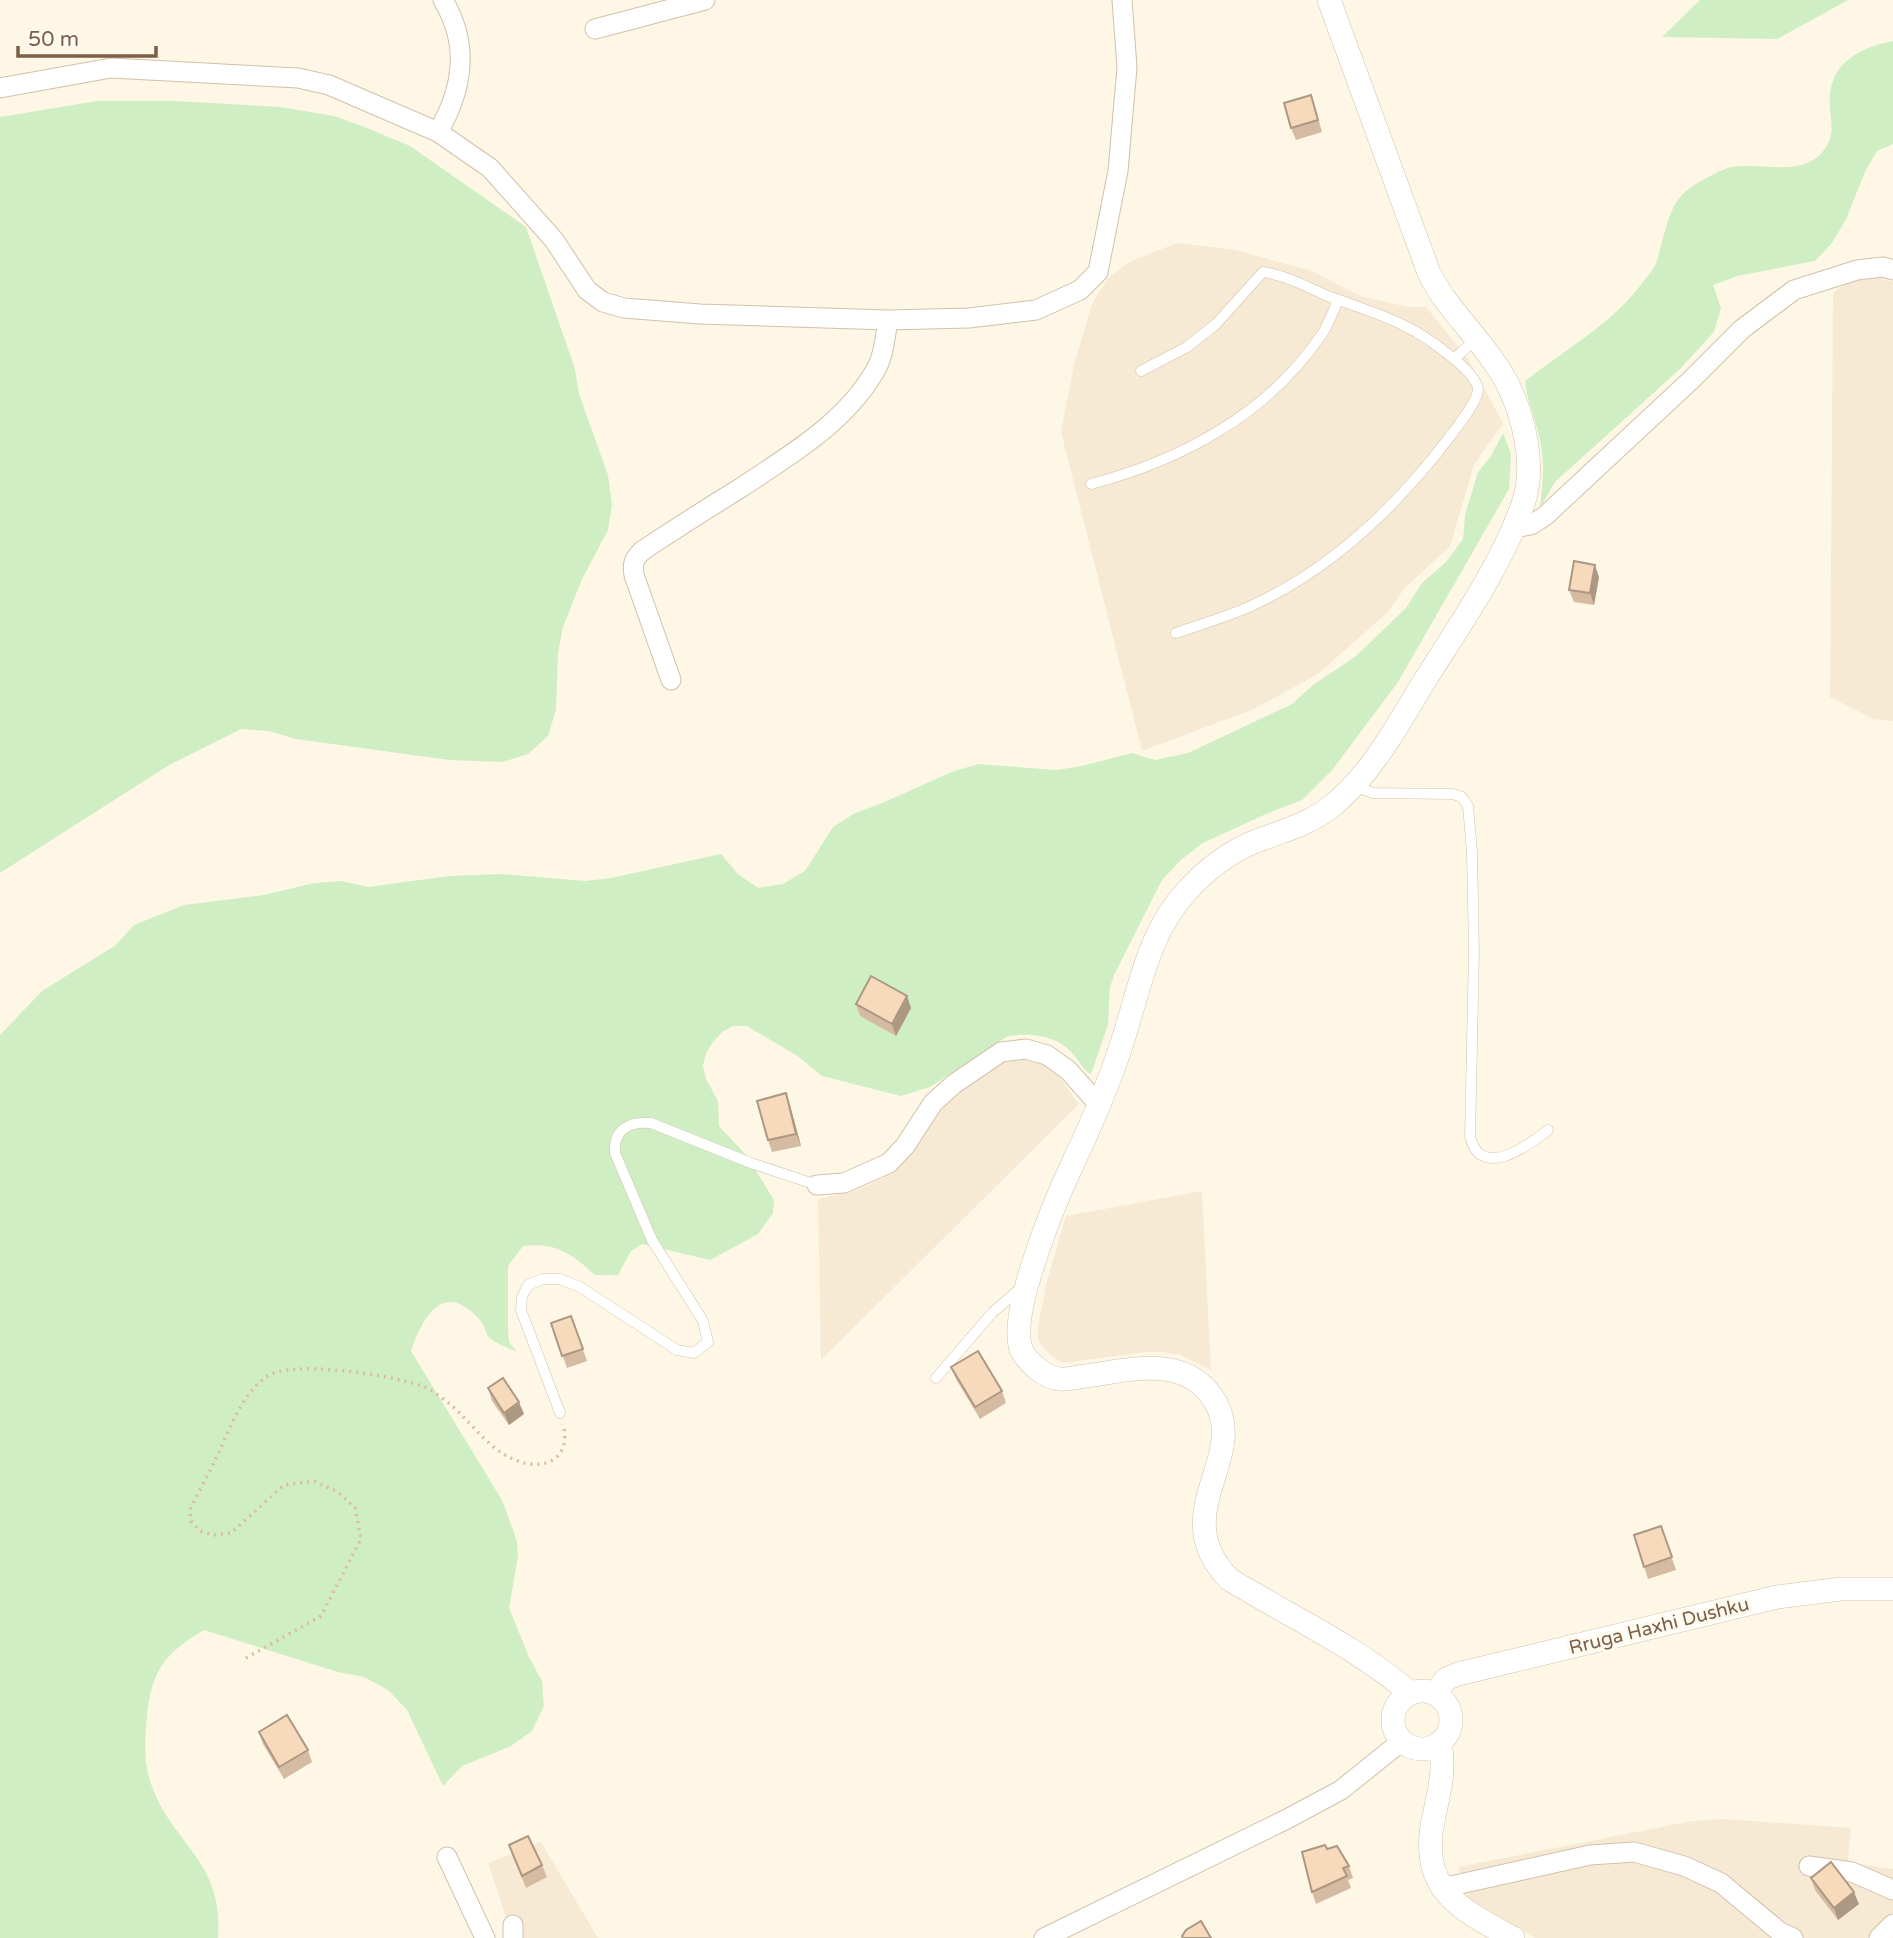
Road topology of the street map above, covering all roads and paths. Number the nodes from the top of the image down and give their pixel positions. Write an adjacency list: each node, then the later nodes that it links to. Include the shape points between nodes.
1 (443, 0): 7 (street, via 460,39 460,75 452,108)
2 (705, 0): 5 (street)
3 (1122, 0): 10 (street, via 1126,80 1118,172 1098,272 1080,290 1036,310)
4 (1329, 0): 11 (street, via 1429,273 1439,293)
5 (596, 29)
6 (0, 88): 7 (street, via 111,68 298,78 329,85)
7 (438, 132): 10 (street, via 490,168 554,240 587,290 603,302 700,314)
8 (1893, 270): 15 (street, via 1857,270 1794,290 1742,330 1545,516 1531,525)
9 (1338, 300): 12 (lane, via 1405,326); 13 (lane, via 1263,272 1216,324 1188,347); 14 (lane, via 1324,332 1299,364 1234,422 1157,464)
10 (888, 320): 17 (street, via 876,370 829,426 635,558 634,575)
11 (1476, 338): 12 (lane); 15 (street, via 1508,383 1526,438 1529,463 1524,503)
12 (1454, 359): 16 (lane, via 1475,380 1476,397 1424,470 1383,514 1293,584 1251,607)
13 (1141, 371)
14 (1091, 484)
15 (1513, 528): 18 (street, via 1468,611)
16 (1176, 633)
17 (671, 680)
18 (1354, 786): 19 (street, via 1304,824 1225,857 1185,892 1156,936); 20 (lane, via 1373,793 1453,794 1468,806 1474,952 1472,1146 1482,1155 1504,1157 1527,1147)
19 (1100, 1106): 21 (street, via 1068,1069 1047,1055 1026,1049 1001,1052 933,1103 889,1163 844,1184); 22 (street, via 1056,1199)
20 (1548, 1130)
21 (817, 1185): 24 (lane, via 651,1123 636,1121 622,1128 614,1142 615,1153 652,1240 703,1321 708,1342 694,1353 677,1349 580,1287 560,1279 528,1285 521,1310)
22 (1029, 1282): 23 (lane, via 992,1313); 27 (street, via 1019,1342 1025,1357 1042,1372 1058,1380 1167,1369 1196,1381 1215,1402 1223,1422 1223,1439 1206,1506 1204,1539 1217,1567 1229,1579 1389,1675)
23 (936, 1378)
24 (560, 1413): 26 (path, via 564,1445 551,1462 539,1465 503,1454 460,1412 421,1385 331,1369 296,1369 268,1376 247,1396 233,1420 190,1510 191,1521 200,1531 213,1535 232,1533 284,1485 314,1481 338,1492 355,1508 361,1539 321,1616)
25 (1893, 1589): 28 (street, Rruga Haxhi Dushku, via 1841,1589 1777,1597 1458,1674 1446,1679)
26 (246, 1658)
27 (1410, 1693): 28 (street); 29 (street, via 1394,1711 1394,1727)
28 (1435, 1694): 30 (street, via 1450,1717)
29 (1402, 1741): 30 (street, via 1417,1748); 37 (street, via 1341,1790)
30 (1440, 1742): 33 (street, via 1444,1763 1429,1851)
31 (447, 1857): 36 (street)
32 (1809, 1866): 34 (street, via 1852,1872)
33 (1442, 1888): 38 (street, via 1466,1911); 39 (street, via 1590,1855 1634,1852 1684,1866 1721,1883)
34 (1893, 1890)
35 (1893, 1924): 40 (street)
36 (485, 1938)
37 (1044, 1938)
38 (1513, 1938)
39 (1793, 1938)
40 (1880, 1938)

